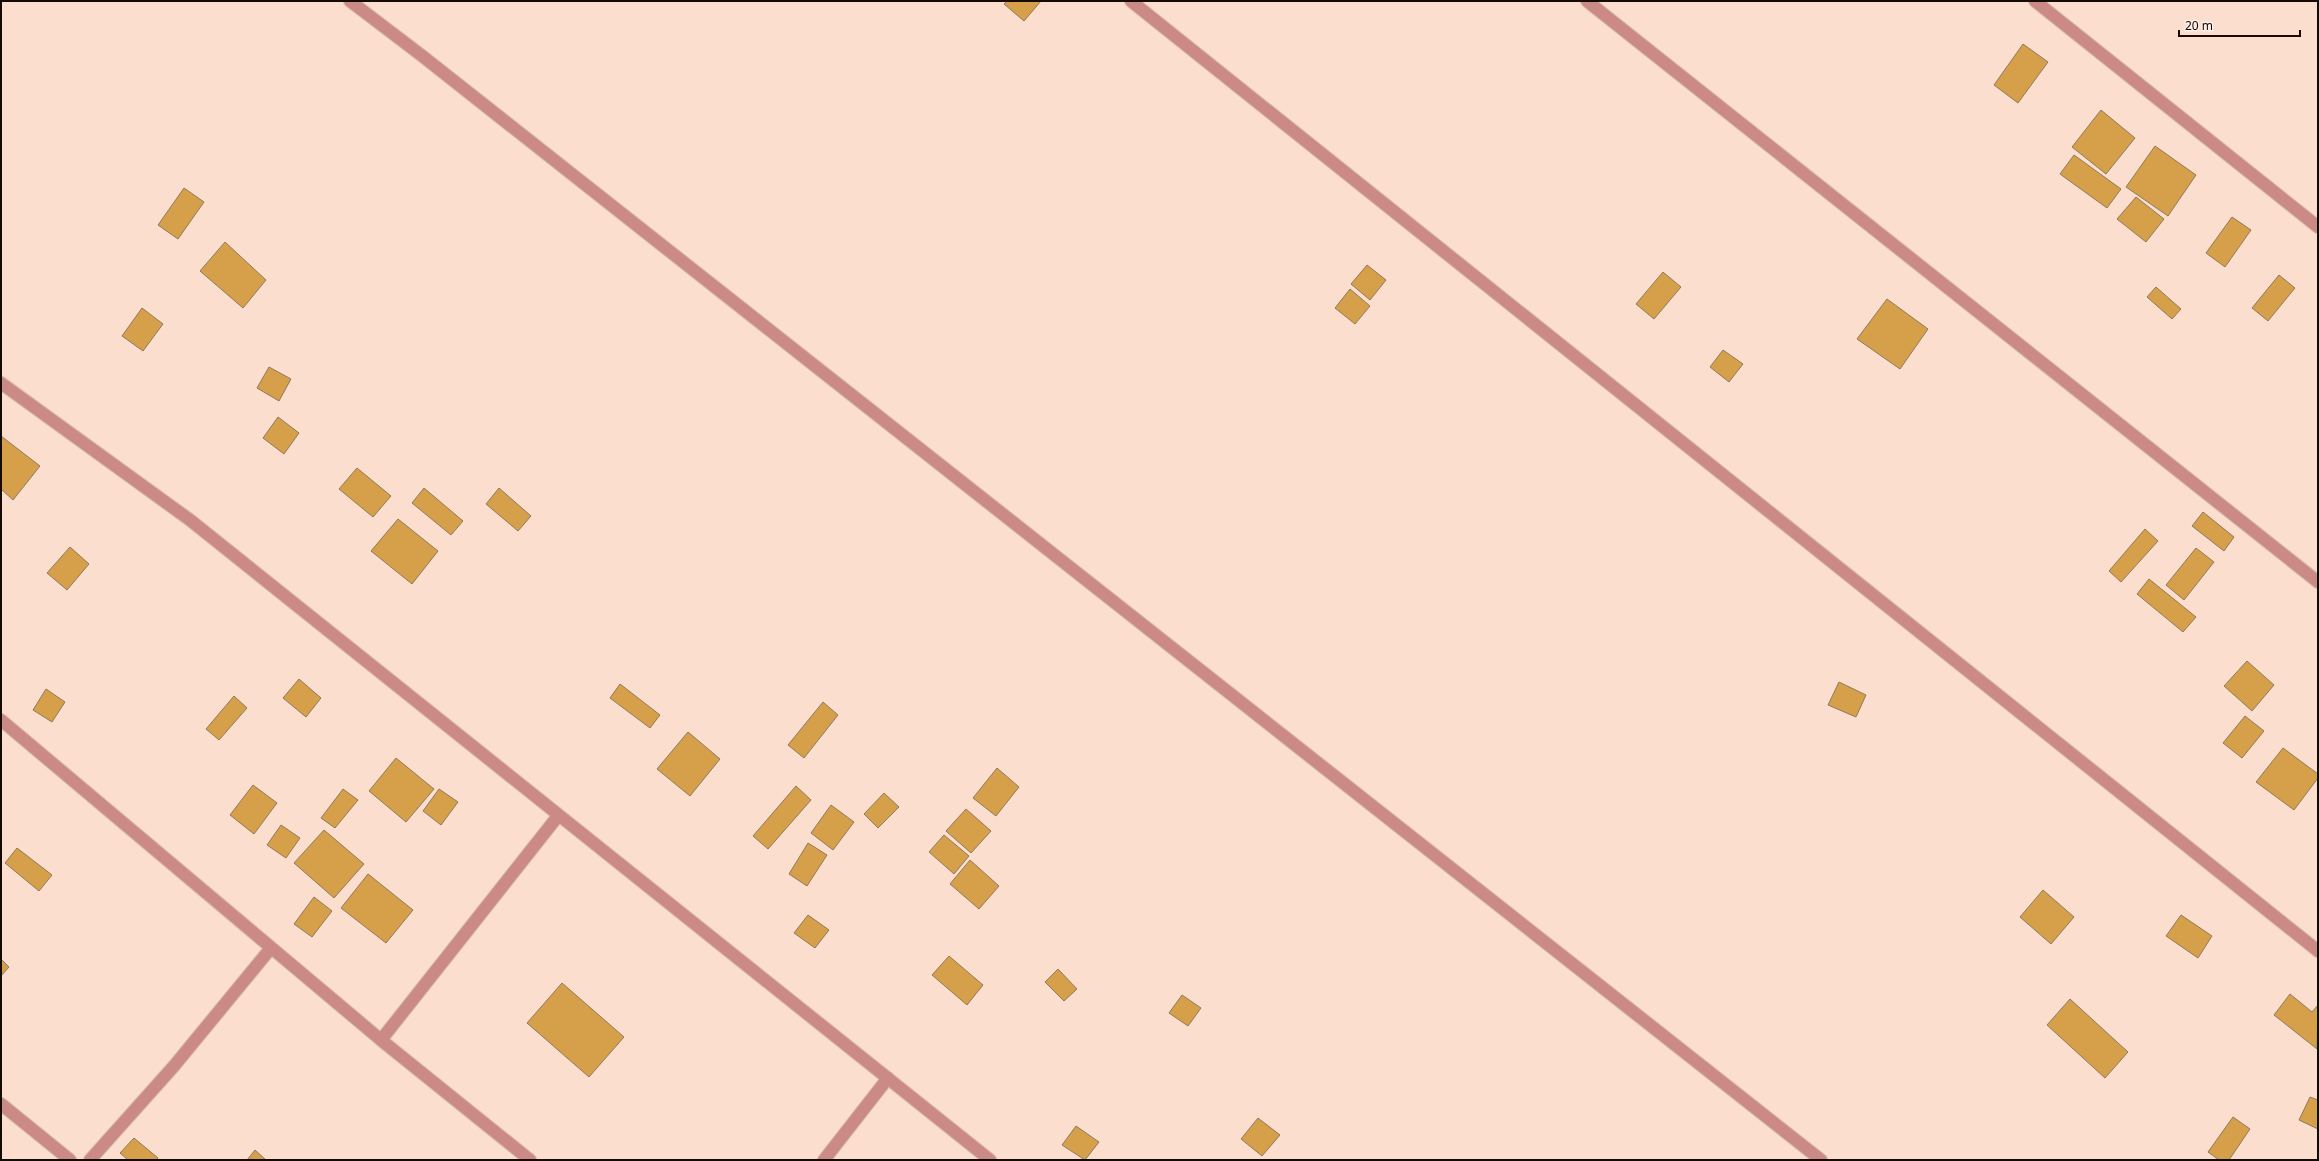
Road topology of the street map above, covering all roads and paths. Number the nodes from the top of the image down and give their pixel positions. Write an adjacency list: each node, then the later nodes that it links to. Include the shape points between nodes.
1 (350, 1): 20 (street)
2 (1131, 1): 11 (street)
3 (1587, 1): 7 (street)
4 (2035, 1): 5 (street)
5 (2318, 227)
6 (1, 383): 9 (street, via 190,520)
7 (2318, 582)
8 (1, 720): 10 (street)
9 (558, 816): 12 (street); 13 (street)
10 (271, 948): 12 (street); 16 (street, via 174,1066)
11 (2318, 951)
12 (381, 1040): 17 (street)
13 (888, 1078): 18 (street); 19 (street)
14 (1, 1104): 15 (street)
15 (70, 1160)
16 (90, 1160)
17 (530, 1160)
18 (824, 1160)
19 (990, 1160)
20 (1821, 1160)

